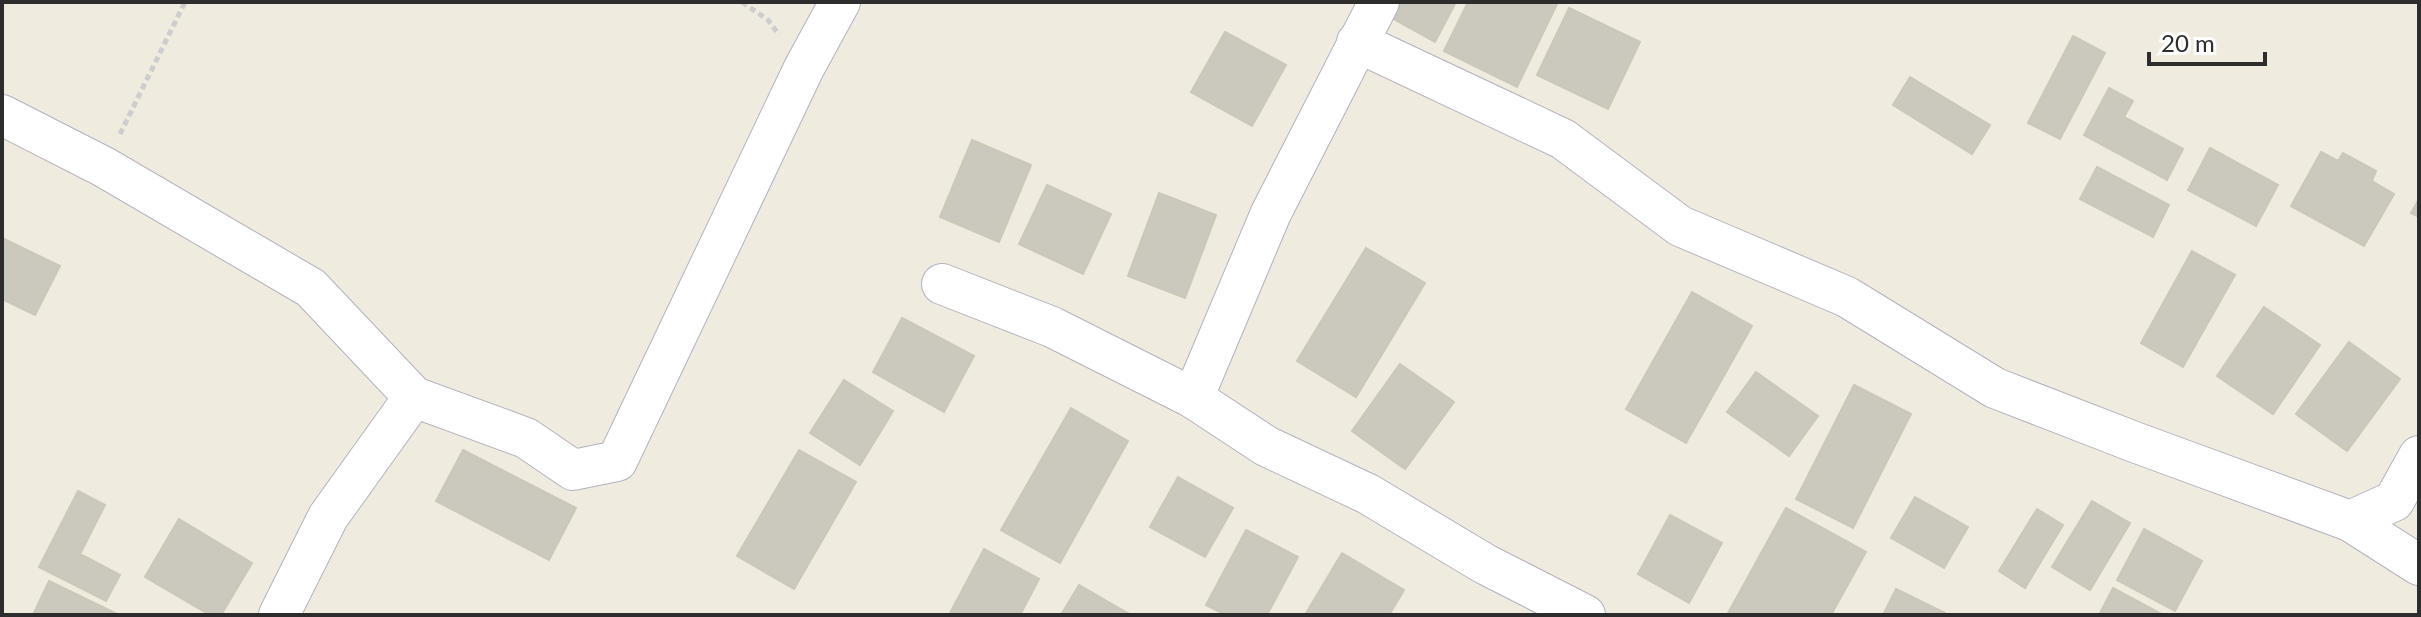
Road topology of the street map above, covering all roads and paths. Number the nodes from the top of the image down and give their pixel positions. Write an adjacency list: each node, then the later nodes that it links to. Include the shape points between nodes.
1 (185, 2): 6 (path)
2 (840, 2): 8 (street, via 617,461 573,470 526,438)
3 (1379, 2): 4 (street)
4 (1357, 42): 9 (street, via 1271,213); 11 (street, via 1563,139 1680,226 1847,297 1995,388)
5 (2, 115): 6 (street)
6 (104, 167): 8 (street, via 311,288)
7 (942, 284): 9 (street, via 1052,327)
8 (414, 397): 13 (street, via 328,517)
9 (1193, 398): 14 (street, via 1266,446 1368,494 1485,564)
10 (2419, 456): 11 (street, via 2394,501)
11 (2350, 521): 12 (street)
12 (2419, 565)
13 (279, 615)
14 (1585, 615)

